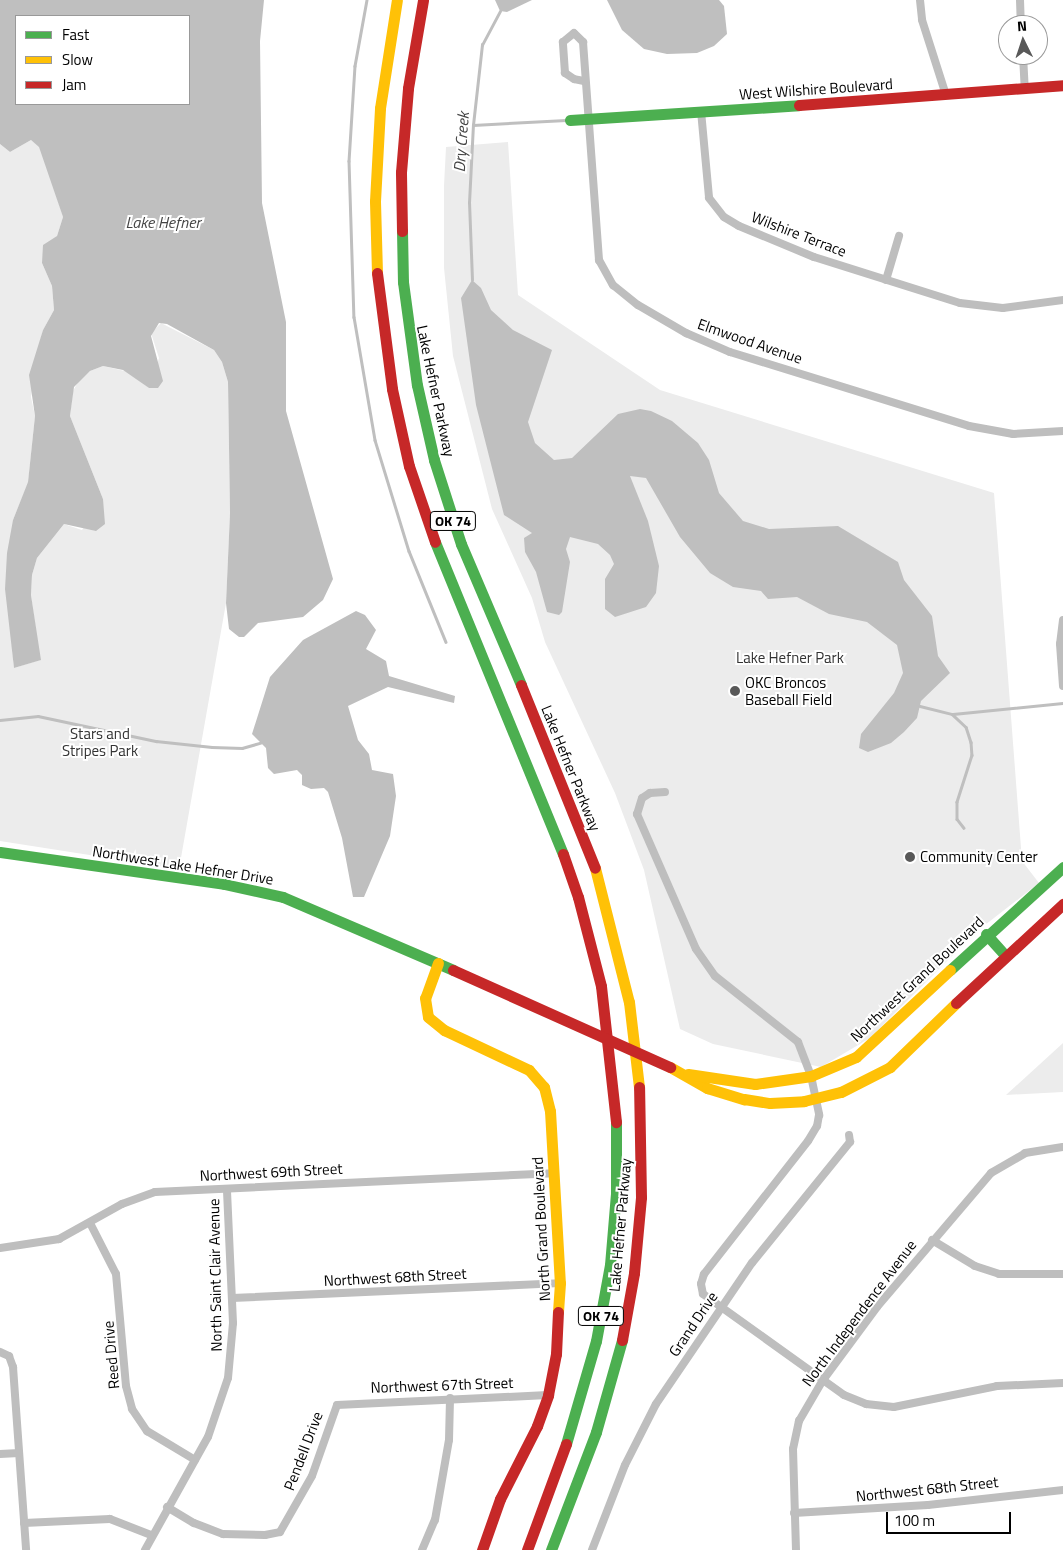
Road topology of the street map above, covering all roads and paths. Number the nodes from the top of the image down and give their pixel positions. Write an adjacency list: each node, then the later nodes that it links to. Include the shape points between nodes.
1 (398, 0): 59 (main road, Lake Hefner Parkway / OK 74, via 380,108 375,201 377,283 392,390 409,466 430,533 549,815 578,897 601,986 613,1080 616,1194 610,1264 596,1341 577,1414)
2 (423, 0): 60 (main road, Lake Hefner Parkway / OK 74, via 408,88 400,191 403,291 417,385 434,460 461,544 574,810 598,877 629,1002 639,1089 641,1197 634,1273 622,1341 596,1432)
3 (920, 0): 10 (street, via 922,20)
4 (1020, 0): 5 (street)
5 (1021, 15)
6 (1024, 65): 9 (street)
7 (584, 81): 7 (street, Elmwood Avenue, via 565,73 563,42 574,33 582,42); 12 (street, Elmwood Avenue)
8 (1063, 85): 9 (main road, West Wilshire Boulevard)
9 (1025, 90): 10 (main road, West Wilshire Boulevard)
10 (946, 95): 11 (main road, West Wilshire Boulevard)
11 (701, 112): 12 (main road, West Wilshire Boulevard); 15 (street, Wilshire Terrace, via 707,188 710,198 724,216 771,241)
12 (587, 119): 13 (main road, West Wilshire Boulevard); 17 (street, Elmwood Avenue, via 599,260 613,285 638,305 686,333 730,352 969,426 1013,434)
13 (570, 120)
14 (900, 236): 15 (street)
15 (886, 280): 16 (street, Wilshire Terrace, via 982,307 1023,307)
16 (1063, 300)
17 (1063, 431)
18 (1063, 620): 19 (street, via 1060,644)
19 (1063, 686)
20 (665, 792): 28 (street, via 642,798 637,814 700,958 715,976 798,1042)
21 (0, 852): 26 (main road, Northwest Lake Hefner Drive, via 268,894 322,911)
22 (1063, 867): 24 (main road, Northwest Grand Boulevard)
23 (1063, 904): 25 (main road, Northwest Grand Boulevard)
24 (986, 934): 25 (main road); 28 (main road, Northwest Grand Boulevard, via 873,1044 856,1057)
25 (1005, 955): 29 (main road, Northwest Grand Boulevard, via 890,1066 856,1086)
26 (438, 963): 27 (main road, Northwest Grand Boulevard); 32 (main road, North Grand Boulevard, via 425,998 428,1017 444,1030 523,1066 539,1080 549,1102)
27 (682, 1072): 28 (main road, Northwest Grand Boulevard, via 755,1084); 29 (main road, Northwest Grand Boulevard, via 707,1088 744,1100 788,1103)
28 (811, 1076): 29 (street)
29 (816, 1098): 40 (street, via 819,1120 815,1131 702,1279 703,1294)
30 (849, 1135): 40 (street, Grand Drive, via 850,1142 788,1216)
31 (1063, 1147): 35 (street, North Independence Avenue, via 1025,1152 991,1173)
32 (554, 1173): 33 (street, Northwest 69th Street); 38 (main road, North Grand Boulevard)
33 (227, 1189): 34 (street, Northwest 69th Street, via 155,1192 122,1204); 39 (street, North Saint Clair Avenue)
34 (90, 1223): 36 (street, Northwest 69th Street, via 59,1239); 49 (street, Reed Drive, via 116,1274 126,1386 132,1409 147,1431)
35 (932, 1240): 37 (street, via 975,1266 999,1274); 42 (street, North Independence Avenue)
36 (0, 1248)
37 (1063, 1274)
38 (560, 1283): 39 (street, Northwest 68th Street); 44 (main road, North Grand Boulevard, via 556,1354)
39 (232, 1298): 49 (street, North Saint Clair Avenue, via 228,1378 216,1417)
40 (719, 1309): 42 (street); 61 (street, Grand Drive, via 642,1428)
41 (0, 1352): 47 (street, via 9,1356 13,1367)
42 (822, 1380): 43 (street, via 856,1401 886,1407 997,1386); 52 (street, North Independence Avenue, via 806,1406 795,1435 792,1464)
43 (1063, 1383)
44 (548, 1395): 45 (street, Northwest 67th Street); 58 (main road, North Grand Boulevard, via 500,1499)
45 (450, 1398): 46 (street, Northwest 67th Street); 57 (street, via 449,1440 435,1520)
46 (337, 1405): 51 (street, Pendell Drive, via 312,1476 280,1532 265,1536 223,1534)
47 (19, 1453): 48 (street); 53 (street)
48 (0, 1454)
49 (195, 1460): 51 (street, North Saint Clair Avenue)
50 (1063, 1490): 52 (street, Northwest 68th Street, via 928,1505)
51 (167, 1508): 54 (street, North Saint Clair Avenue)
52 (794, 1513): 62 (street, North Independence Avenue)
53 (24, 1523): 54 (street, via 110,1519); 55 (street)
54 (152, 1535): 56 (street, North Saint Clair Avenue)
55 (26, 1550)
56 (145, 1550)
57 (422, 1550)
58 (482, 1550)
59 (527, 1550)
60 (551, 1550)
61 (592, 1550)
62 (796, 1550)

